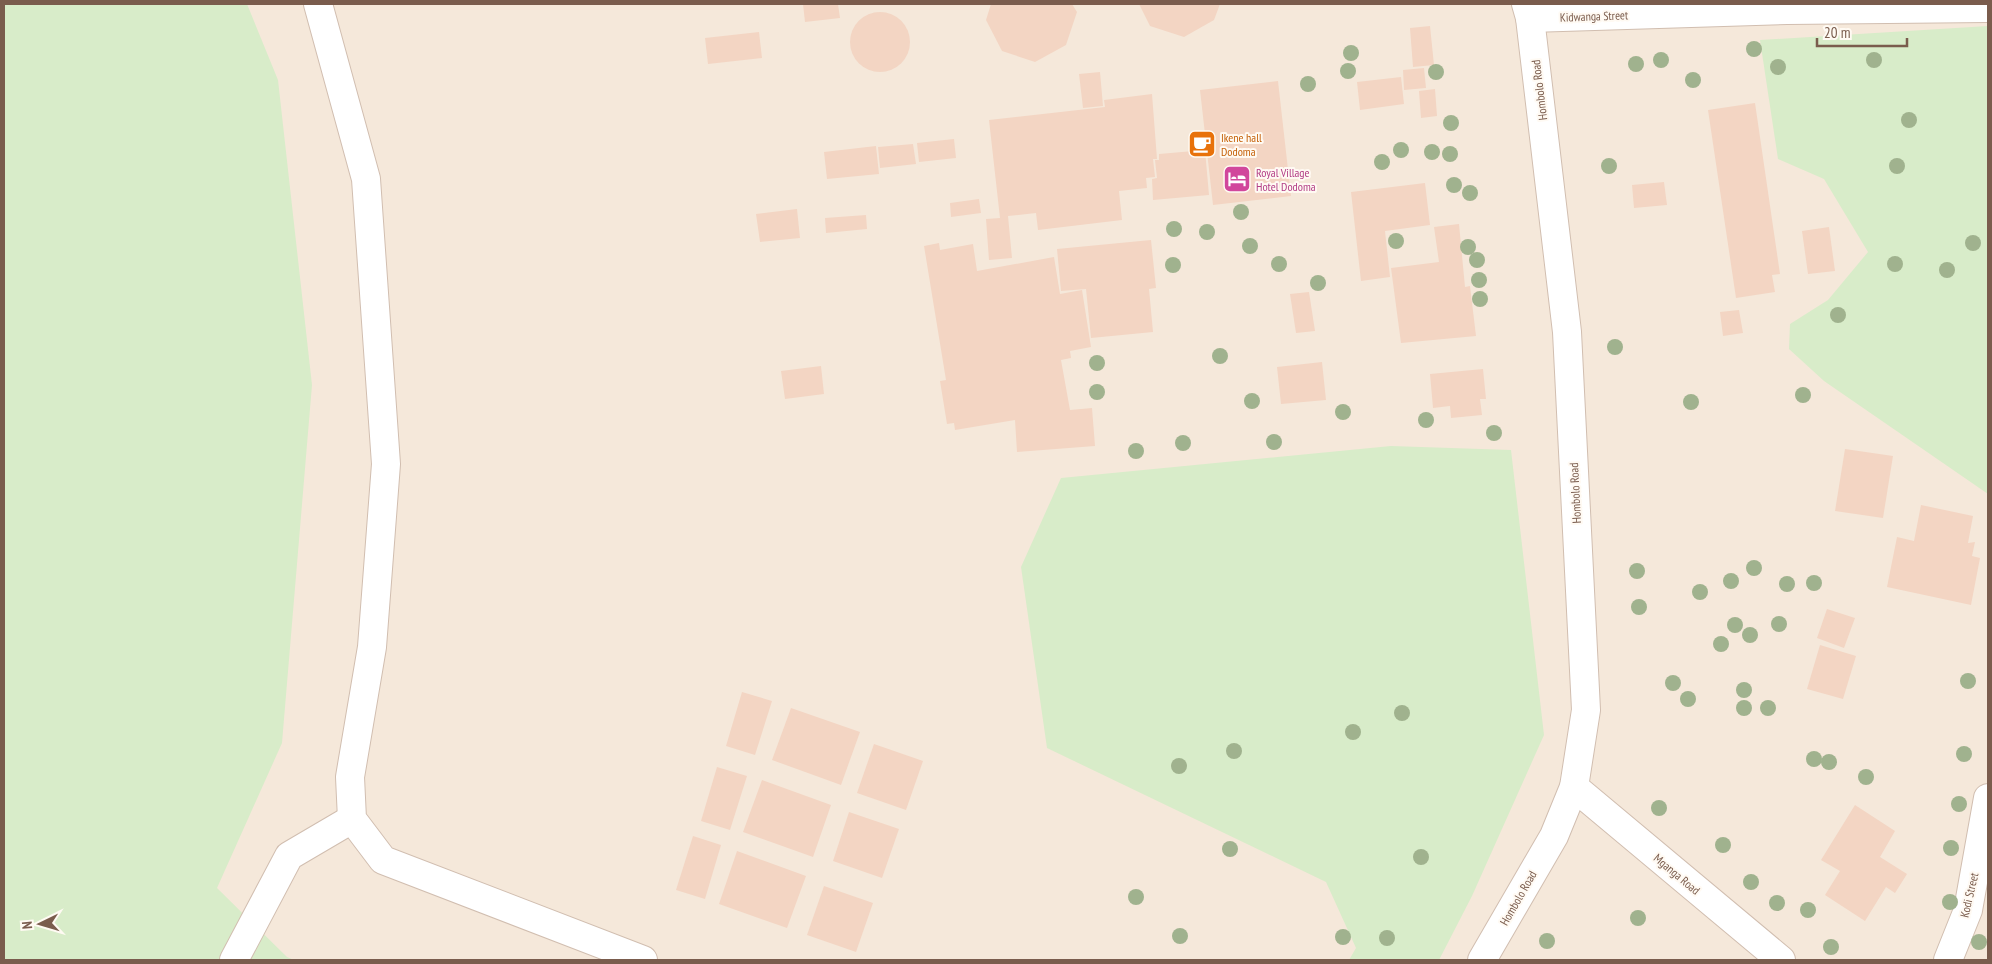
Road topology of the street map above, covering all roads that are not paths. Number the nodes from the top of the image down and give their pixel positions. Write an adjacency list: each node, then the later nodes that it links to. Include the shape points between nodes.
1 (318, 4): 7 (street, via 366,179 386,464 372,647 350,776)
2 (1786, 7): 3 (street, Kidwanga Street); 4 (street, Kidwanga Street)
3 (1988, 8)
4 (1528, 11): 5 (street, Hombolo Road, via 1568,332 1586,710)
5 (1574, 787): 10 (street, Hombolo Road, via 1554,836); 11 (street, Mganga Road)
6 (1988, 798): 12 (street, Kodi Street, via 1968,910)
7 (352, 819): 8 (street, via 289,856); 9 (street, via 383,860)
8 (234, 960)
9 (643, 960)
10 (1482, 960)
11 (1781, 960)
12 (1948, 960)

